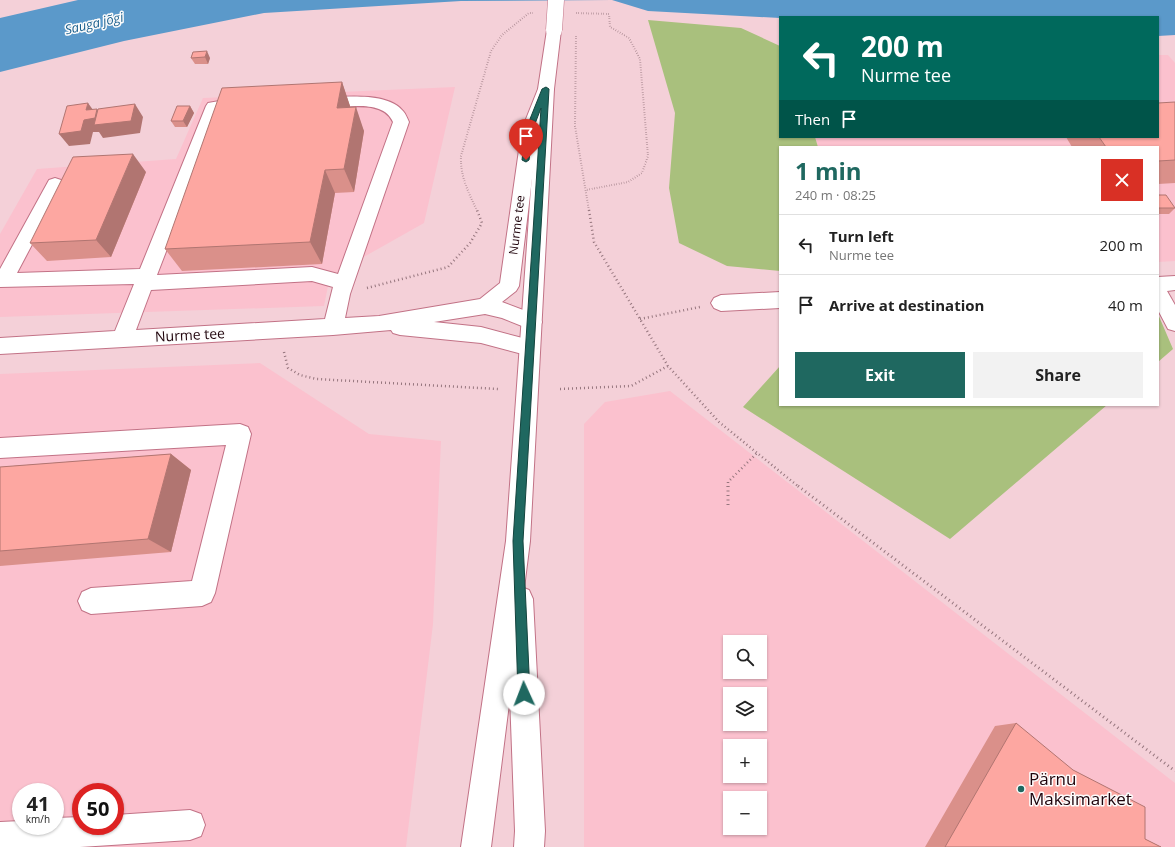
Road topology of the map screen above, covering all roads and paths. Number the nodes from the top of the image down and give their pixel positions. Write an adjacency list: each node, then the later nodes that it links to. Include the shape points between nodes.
1 (556, 0): 5 (main road, bridge)
2 (536, 13): 13 (path, via 529,13 502,34 491,51 461,156 460,170 465,186 482,222 470,243 448,267)
3 (572, 13): 9 (path, via 609,14 610,27 628,38 640,59 648,156 642,173 628,182)
4 (576, 30): 9 (path, via 575,126)
5 (546, 89): 17 (main road, Nurme tee, via 530,129 509,286); 19 (main road)
6 (298, 104): 13 (main road, via 375,102 392,109 401,122)
7 (260, 105): 10 (main road, via 214,106)
8 (55, 184): 10 (main road, via 3,281)
9 (586, 190): 18 (path, via 594,242)
10 (145, 279): 13 (main road, via 312,274); 24 (main road)
11 (1175, 283): 12 (main road)
12 (1159, 284)
13 (342, 289): 22 (main road)
14 (1159, 294): 20 (main road)
15 (779, 300): 16 (main road)
16 (721, 303): 18 (path)
17 (485, 306): 19 (main road, Nurme tee, via 506,311); 21 (main road, Nurme tee)
18 (640, 319): 27 (path)
19 (532, 322): 26 (main road)
20 (1175, 323)
21 (379, 324): 22 (main road, Nurme tee); 26 (main road, Nurme tee, via 429,331 481,334)
22 (334, 327): 23 (main road, Nurme tee)
23 (288, 330): 24 (main road, Nurme tee); 28 (path, via 283,353 288,368 300,375 316,379)
24 (122, 339): 25 (main road, Nurme tee)
25 (0, 346)
26 (530, 348): 33 (main road)
27 (668, 366): 29 (path, via 630,386); 31 (path, via 720,422)
28 (498, 389)
29 (560, 389)
30 (0, 448): 34 (main road, via 240,434 202,593)
31 (757, 453): 32 (path, via 728,482); 35 (path, via 927,585)
32 (728, 506)
33 (518, 541): 38 (main road); 39 (main road)
34 (91, 601)
35 (1175, 771)
36 (190, 826): 37 (main road)
37 (0, 837)
38 (476, 847)
39 (529, 847)

